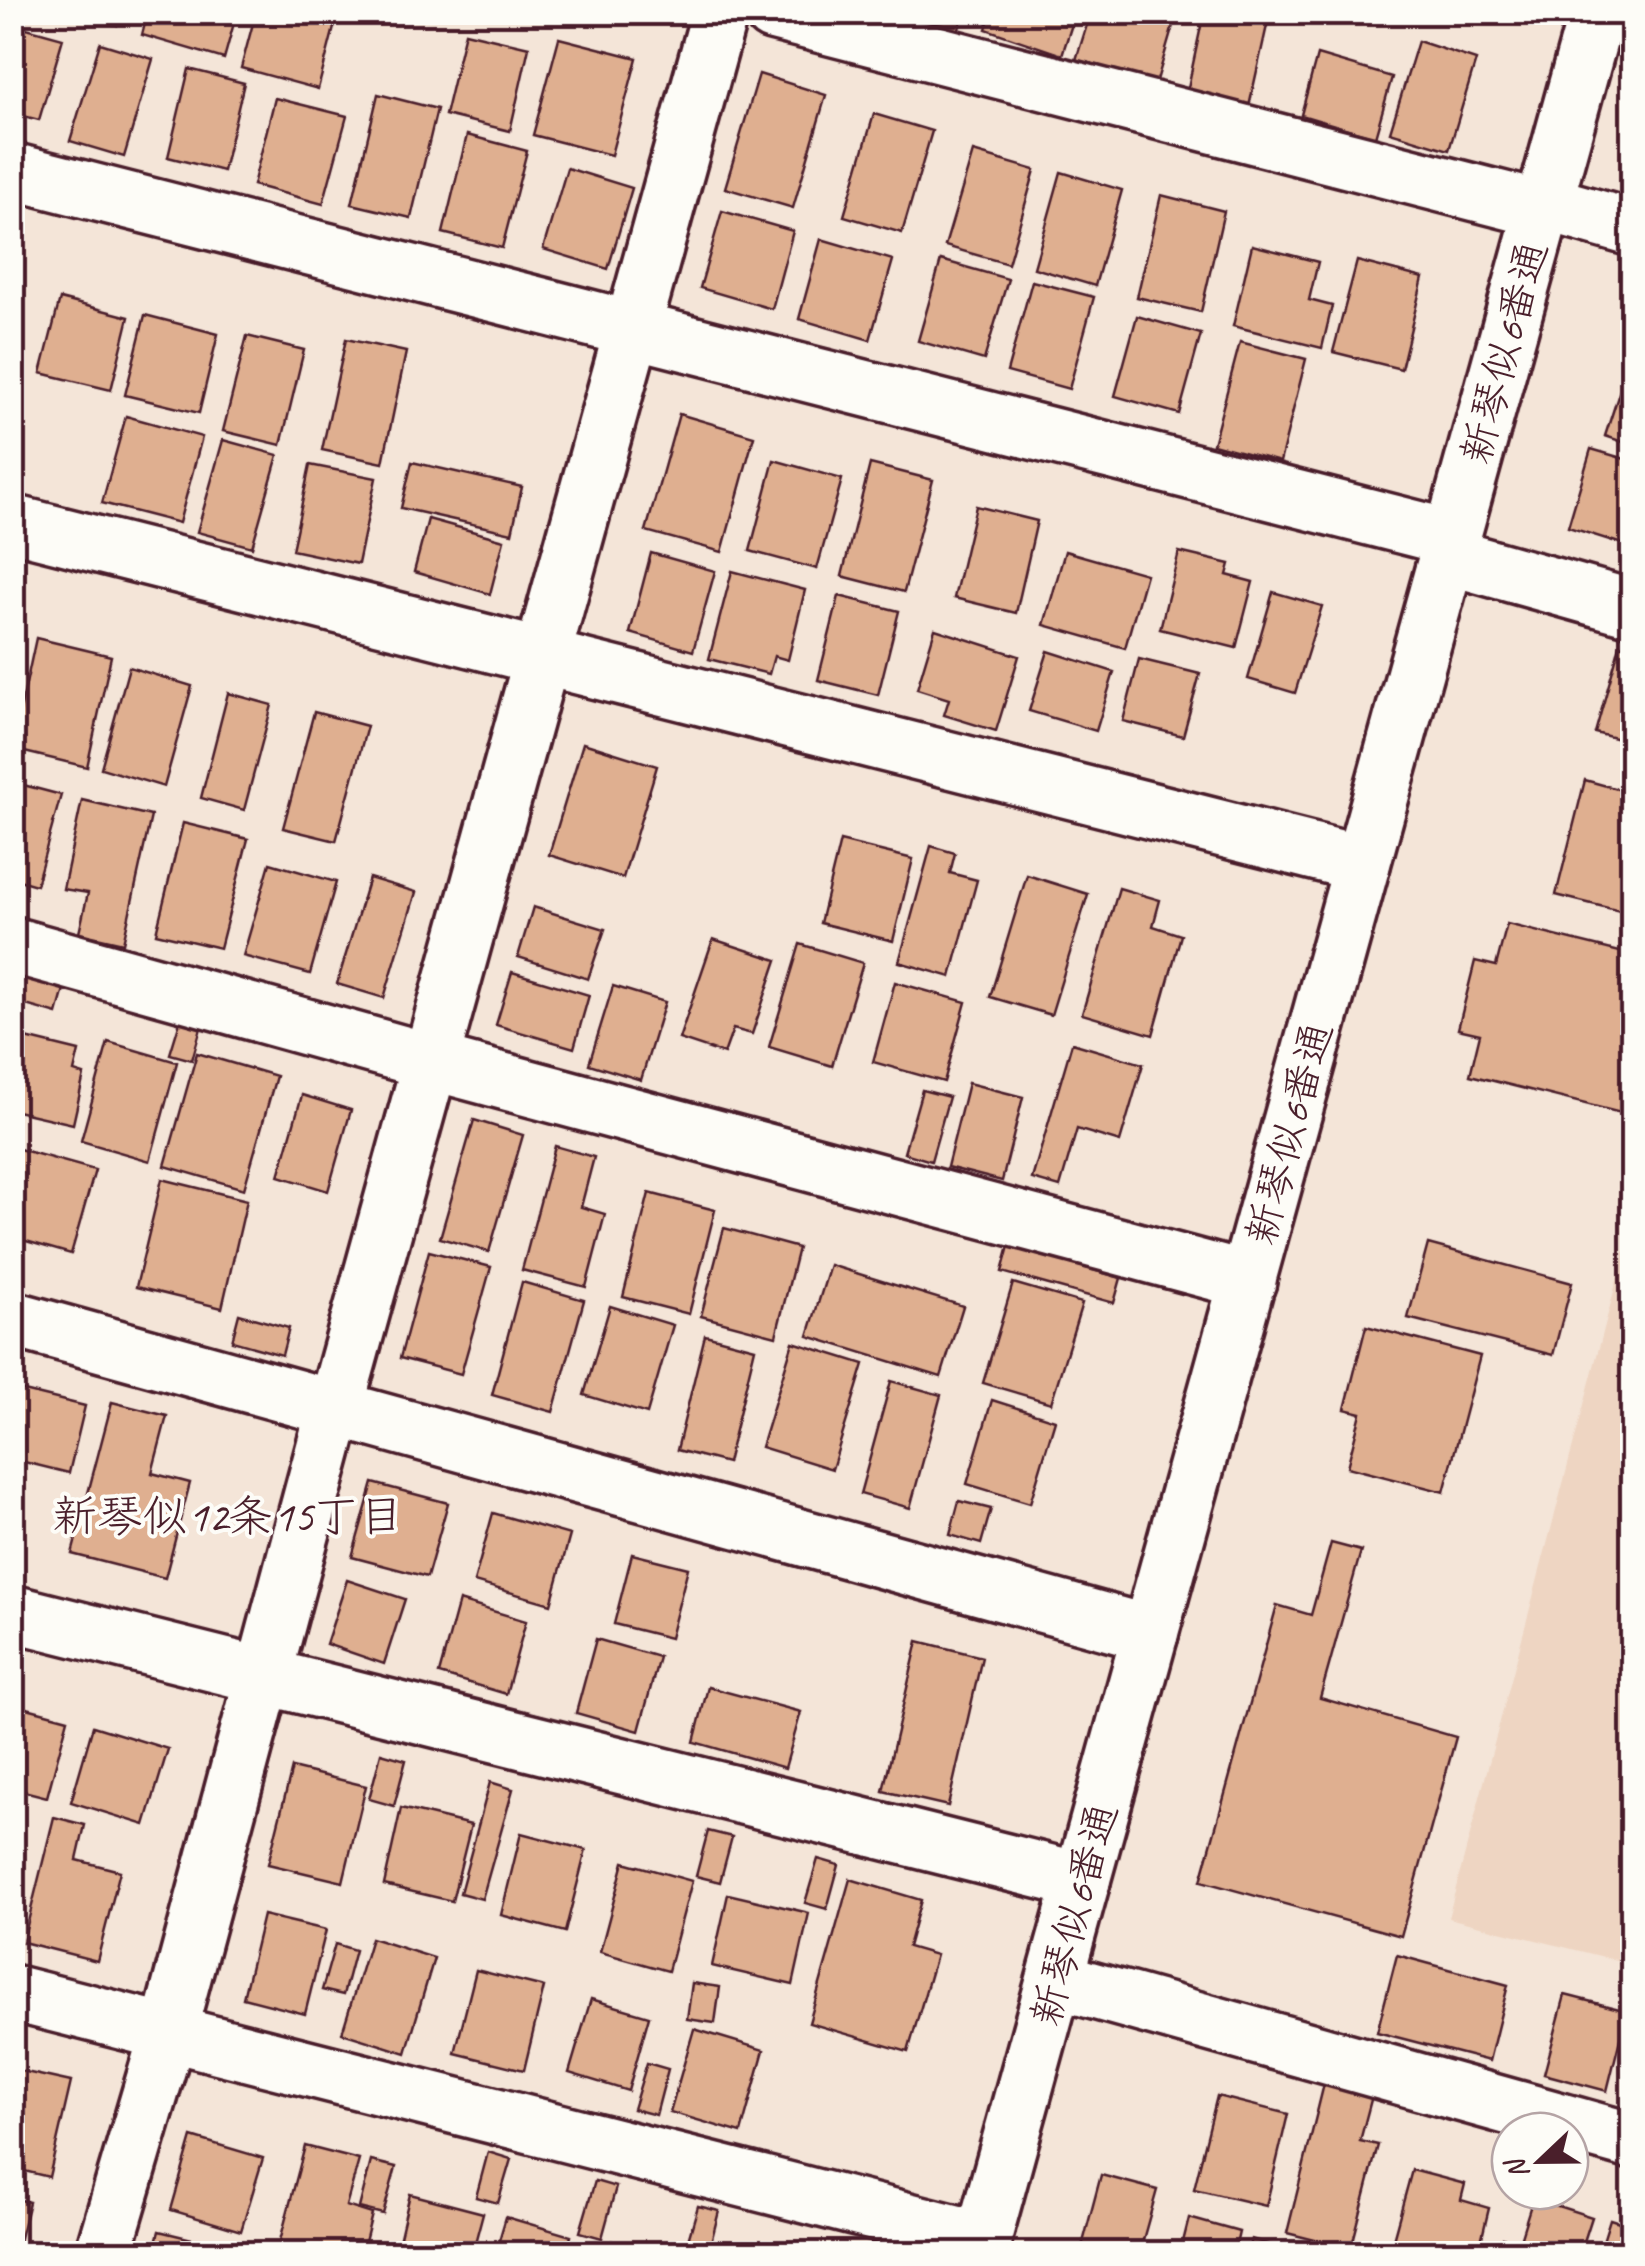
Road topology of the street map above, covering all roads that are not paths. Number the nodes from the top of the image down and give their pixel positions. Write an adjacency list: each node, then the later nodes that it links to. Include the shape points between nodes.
1 (720, 12): 7 (street)
2 (772, 12): 5 (street)
3 (1597, 12): 5 (street, 新琴似6番通)
4 (12, 171): 7 (street)
5 (1544, 206): 6 (street); 9 (street, 新琴似6番通)
6 (1632, 228)
7 (632, 329): 9 (street); 11 (street)
8 (12, 523): 11 (street)
9 (1450, 547): 10 (street); 12 (street, 新琴似6番通)
10 (1632, 608)
11 (542, 656): 12 (street); 14 (street)
12 (1362, 864): 15 (street, 新琴似6番通)
13 (12, 945): 14 (street)
14 (432, 1062): 15 (street); 17 (street)
15 (1248, 1281): 19 (street, 新琴似6番通)
16 (12, 1319): 17 (street)
17 (335, 1408): 19 (street); 20 (street)
18 (12, 1614): 20 (street)
19 (1150, 1634): 21 (street, 新琴似6番通)
20 (262, 1677): 21 (street); 24 (street)
21 (1082, 1881): 22 (street, 新琴似6番通)
22 (1055, 1980): 25 (street); 26 (street, 新琴似6番通)
23 (12, 1993): 24 (street)
24 (168, 2033): 26 (street); 27 (street)
25 (1632, 2141)
26 (981, 2247)
27 (103, 2254)

